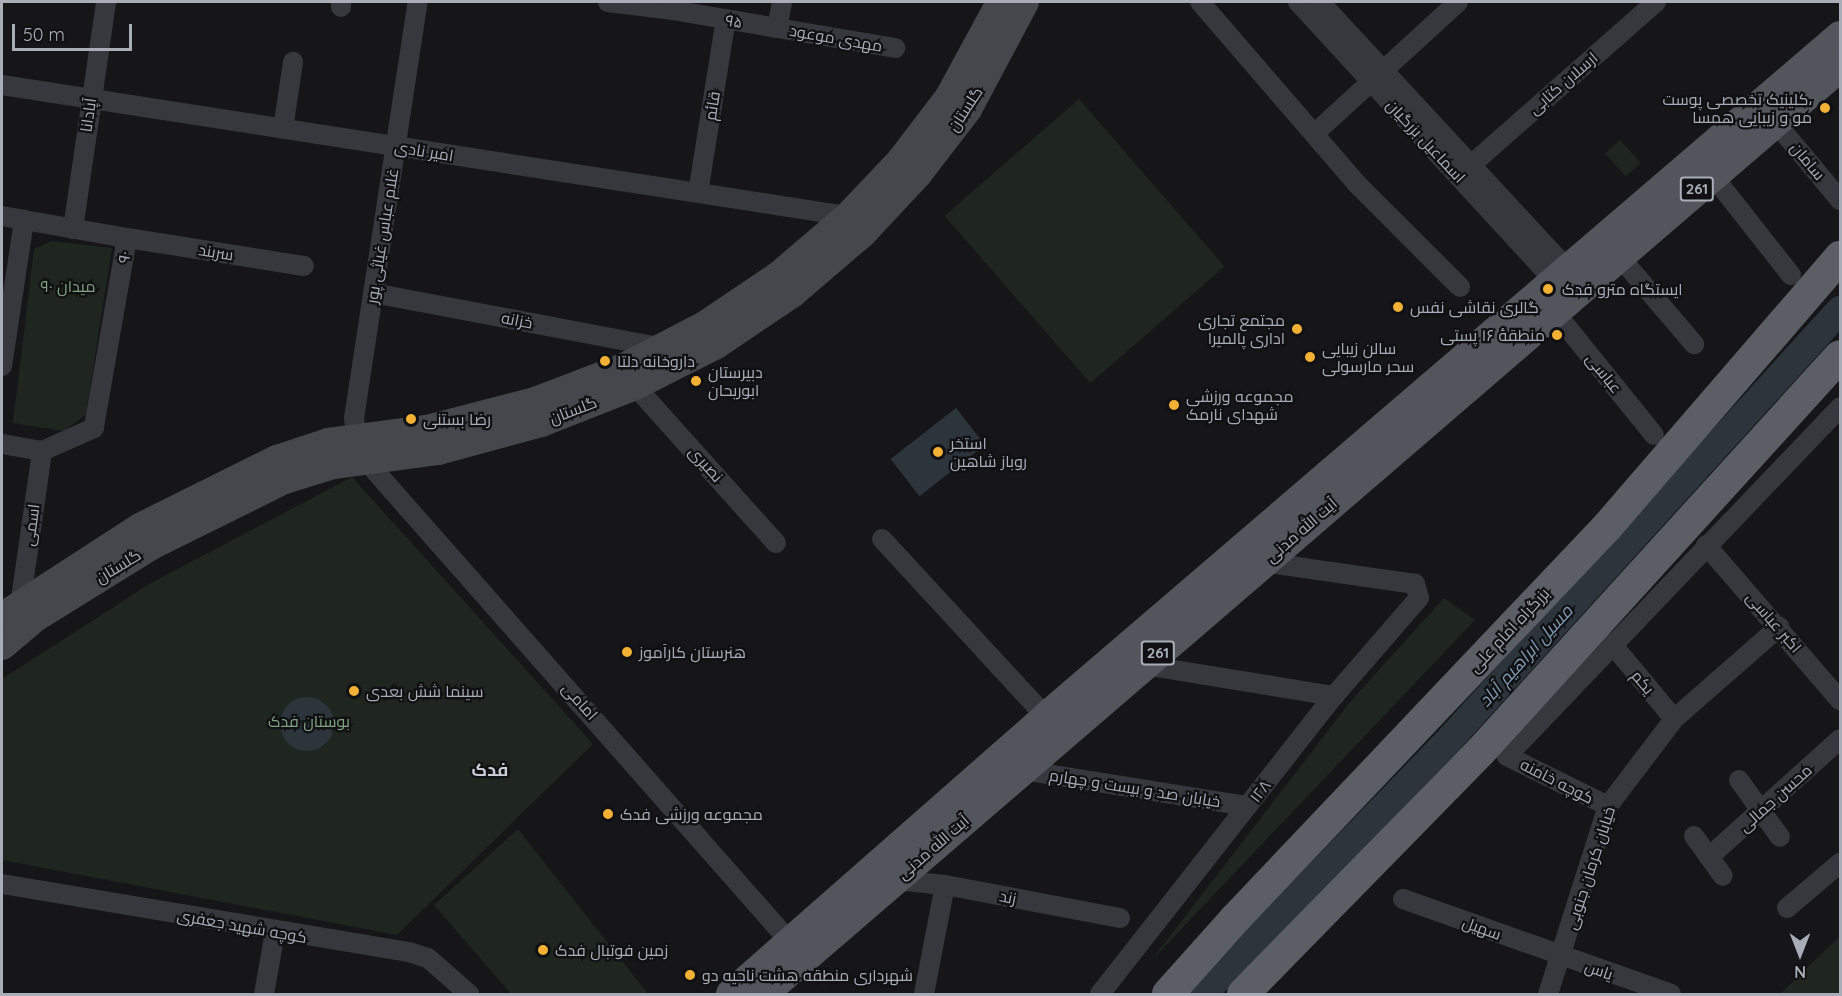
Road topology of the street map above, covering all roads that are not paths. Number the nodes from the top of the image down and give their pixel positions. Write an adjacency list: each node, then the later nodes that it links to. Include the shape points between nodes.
1 (106, 2): 21 (street, آپادانا)
2 (418, 2): 25 (street, غلام عباس غیاثی ‌پور)
3 (608, 2): 12 (street, ۹۵)
4 (782, 2): 14 (street)
5 (999, 2): 31 (main road, گلستان, via 948,96 900,159)
6 (1025, 2): 47 (main road, گلستان, via 968,109 918,174 863,233 793,293 726,338)
7 (1200, 2): 24 (street)
8 (1298, 2): 19 (street, اسماعیل بزرگیان)
9 (1320, 2): 19 (street, اسماعیل بزرگیان)
10 (1458, 2): 19 (street)
11 (1656, 2): 26 (street, ارسلان کتابی)
12 (673, 6): 13 (street, ۹۵)
13 (726, 19): 14 (street, ۹۵); 28 (street, قائم)
14 (777, 28): 16 (street, مهدی موعود)
15 (1840, 36): 27 (main road, آیت الله مدنی / 261)
16 (895, 48)
17 (294, 62): 23 (street)
18 (1840, 67): 22 (main road, آیت الله مدنی / 261)
19 (1376, 74): 24 (street); 26 (street, اسماعیل بزرگیان); 40 (street, اسماعیل بزرگیان)
20 (2, 86): 21 (street, امیر نادی)
21 (90, 100): 23 (street, امیر نادی); 33 (street, آپادانا)
22 (1775, 122): 27 (main road, آیت الله مدنی / 261); 29 (street, سامان)
23 (283, 129): 25 (street, امیر نادی)
24 (1314, 134): 39 (street)
25 (396, 147): 28 (street, امیر نادی); 41 (street, غلام عباس غیاثی ‌پور)
26 (1471, 165): 40 (street, اسماعیل بزرگیان)
27 (1705, 167): 35 (main road, آیت الله مدنی / 261); 38 (street); 40 (main road, آیت الله مدنی / 261)
28 (698, 193): 31 (street, امیر نادی)
29 (1840, 200)
30 (2, 216): 32 (street, ۹۰)
31 (846, 216): 44 (main road, گلستان, via 778,274 704,324)
32 (24, 220): 33 (street, ۹۰); 42 (street)
33 (73, 229): 34 (street, ۹۰)
34 (127, 238): 37 (street, سربند); 52 (street, ۹۰, via 94,428)
35 (1618, 256): 40 (main road, آیت الله مدنی / 261); 43 (street)
36 (1840, 257): 93 (highway, بزرگراه امام علی, via 1606,527)
37 (304, 266)
38 (1791, 275)
39 (1460, 288)
40 (1565, 289): 49 (street, عباسی); 57 (main road, آیت الله مدنی / 261); 65 (main road, 261)
41 (373, 293): 44 (street, خزانه); 50 (street, غلام عباس غیاثی ‌پور, via 354,418)
42 (4, 328): 46 (street)
43 (1694, 344)
44 (660, 347): 50 (main road, گلستان, via 621,367 534,400 426,428)
45 (1840, 356): 94 (highway, via 1480,752)
46 (2, 366)
47 (635, 386): 53 (main road, گلستان, via 541,423 438,451); 55 (street, نصیری)
48 (1840, 408): 56 (street)
49 (1654, 435)
50 (356, 436): 53 (main road); 58 (main road, گلستان, via 276,458 226,480 139,526)
51 (2, 444): 52 (street)
52 (42, 451): 58 (street, اسمی)
53 (368, 463): 61 (main road, گلستان, via 333,465 284,480 237,501 87,585); 85 (street, امامی)
54 (882, 539): 65 (street)
55 (776, 543)
56 (1706, 545): 59 (street, اکبر عباسی); 60 (street)
57 (1263, 562): 62 (main road, آیت الله مدنی / 261); 63 (street, ۱۲۸, via 1415,584 1419,590 1419,597)
58 (11, 607)
59 (1779, 627): 64 (street, اکبر عباسی); 66 (street, خیابان کرمان جنوبی)
60 (1612, 644): 66 (street, یکم); 71 (street, کوچه خامنه, via 1507,756)
61 (2, 646)
62 (1144, 665): 63 (street); 68 (main road, آیت الله مدنی / 261)
63 (1334, 696): 70 (street, ۱۲۸)
64 (1840, 700)
65 (1046, 717): 85 (main road, 261)
66 (1674, 719): 71 (street, خیابان کرمان جنوبی)
67 (1840, 738): 72 (street, محسن جمالی)
68 (1022, 770): 70 (street, خیابان صد و بیست و چهارم); 78 (main road, آیت الله مدنی / 261)
69 (1738, 780): 72 (street)
70 (1247, 806): 92 (street, ۱۲۸)
71 (1608, 806): 86 (street, خیابان کرمان جنوبی)
72 (1760, 811): 74 (street); 75 (street, محسن جمالی)
73 (1694, 836): 75 (street)
74 (1780, 837)
75 (1709, 857): 77 (street)
76 (1840, 863): 82 (street)
77 (1723, 876)
78 (895, 880): 80 (street, زند); 85 (main road, آیت الله مدنی / 261)
79 (2, 884): 84 (street, کوچه شهید جعفری)
80 (945, 885): 83 (street, زند); 91 (street)
81 (1404, 899): 86 (street, سهیل)
82 (1787, 908)
83 (1120, 918)
84 (274, 932): 87 (street); 88 (street, کوچه شهید جعفری, via 428,958)
85 (797, 950): 89 (main road, آیت الله مدنی / 261); 90 (main road, آیت الله مدنی / 261)
86 (1561, 957): 95 (street, خیابان کرمان جنوبی); 96 (street, یاس)
87 (264, 994)
88 (469, 994)
89 (731, 994)
90 (763, 994)
91 (924, 994)
92 (1100, 994)
93 (1168, 994)
94 (1243, 994)
95 (1548, 994)
96 (1671, 994)

